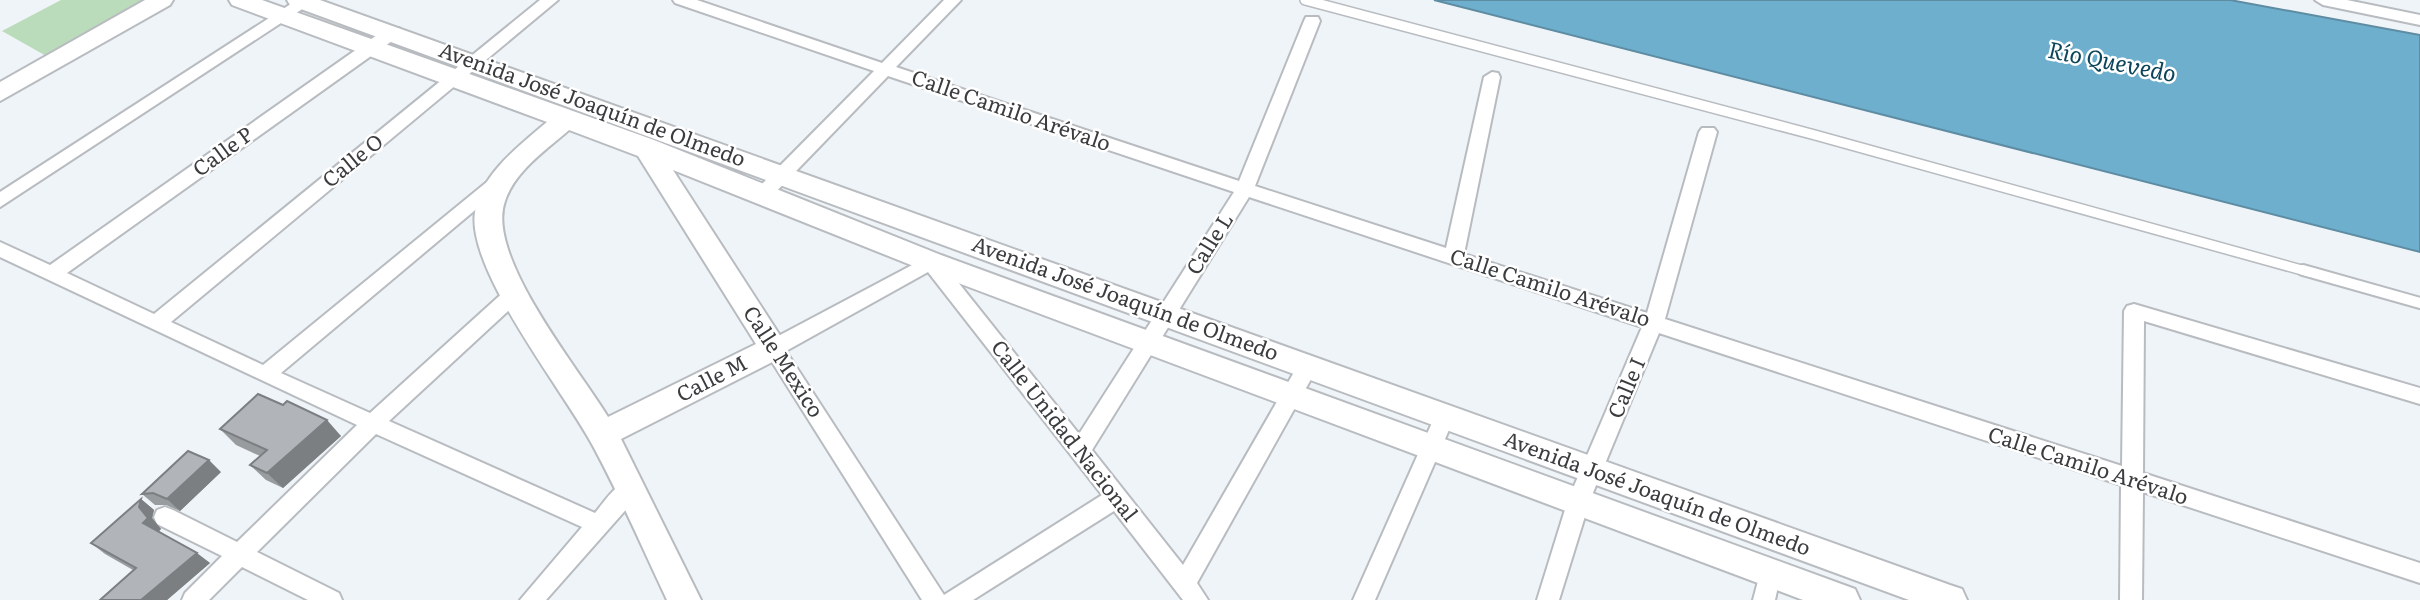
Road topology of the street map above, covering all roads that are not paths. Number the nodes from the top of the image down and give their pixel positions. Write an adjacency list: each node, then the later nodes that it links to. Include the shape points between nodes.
1 (162, 0): 16 (main road)
2 (240, 0): 8 (main road, Avenida José Joaquín de Olmedo)
3 (550, 0): 14 (street, Calle O)
4 (681, 0): 13 (street, Calle Camilo Arévalo)
5 (953, 0): 13 (street)
6 (1305, 0): 30 (lane)
7 (2323, 0): 9 (street)
8 (296, 6): 11 (main road, Avenida José Joaquín de Olmedo); 12 (main road, Avenida José Joaquín de Olmedo); 24 (street)
9 (2420, 20)
10 (1312, 21): 23 (street, Calle L)
11 (393, 32): 12 (street, Calle P); 14 (main road, Avenida José Joaquín de Olmedo)
12 (370, 47): 14 (main road, Avenida José Joaquín de Olmedo); 28 (street, Calle P)
13 (887, 68): 22 (street); 23 (street, Calle Camilo Arévalo)
14 (463, 70): 17 (main road, Avenida José Joaquín de Olmedo); 18 (main road, Avenida José Joaquín de Olmedo); 32 (street, Calle O)
15 (1492, 77): 26 (street)
16 (0, 93)
17 (566, 119): 20 (main road, Avenida José Joaquín de Olmedo); 21 (main road)
18 (634, 121): 20 (main road, Calle Mexico); 22 (main road, Avenida José Joaquín de Olmedo)
19 (1708, 132): 33 (street, Calle I)
20 (646, 149): 22 (main road, Avenida José Joaquín de Olmedo); 35 (main road, Calle Mexico)
21 (507, 174): 29 (main road, via 491,200 488,224); 37 (street)
22 (773, 184): 27 (main road, Avenida José Joaquín de Olmedo); 31 (main road, Avenida José Joaquín de Olmedo)
23 (1245, 189): 26 (street, Calle Camilo Arévalo); 31 (street, Calle L)
24 (0, 201)
25 (0, 249): 28 (street)
26 (1454, 257): 33 (street, Calle Camilo Arévalo)
27 (931, 262): 34 (main road, Avenida José Joaquín de Olmedo); 35 (street, Calle M); 44 (street, Calle Unidad Nacional)
28 (54, 272): 32 (street)
29 (514, 294): 41 (street); 42 (main road)
30 (2420, 303)
31 (1165, 314): 34 (street, Calle L); 36 (main road, Avenida José Joaquín de Olmedo)
32 (157, 322): 37 (street)
33 (1654, 322): 45 (street, Calle I); 46 (street, Calle Camilo Arévalo)
34 (1147, 340): 38 (main road, Avenida José Joaquín de Olmedo); 44 (street, Calle L)
35 (774, 348): 42 (main road, Calle M); 60 (street, Calle Mexico)
36 (1308, 366): 38 (street); 40 (main road, Avenida José Joaquín de Olmedo)
37 (265, 375): 41 (street)
38 (1292, 394): 43 (main road, Avenida José Joaquín de Olmedo); 55 (street)
39 (2420, 396): 46 (street, via 2134,311)
40 (1445, 416): 43 (street); 45 (main road, Avenida José Joaquín de Olmedo)
41 (374, 422): 51 (street); 52 (street)
42 (603, 434): 47 (main road)
43 (1431, 447): 49 (main road, Avenida José Joaquín de Olmedo); 62 (street)
44 (1079, 452): 48 (street, Calle Unidad Nacional)
45 (1592, 470): 49 (street, Calle I); 65 (main road, Avenida José Joaquín de Olmedo)
46 (2131, 480): 53 (street, Calle Camilo Arévalo); 66 (street)
47 (630, 489): 51 (street); 59 (main road)
48 (1116, 498): 55 (street, Calle Unidad Nacional); 61 (street)
49 (1579, 500): 54 (main road, Avenida José Joaquín de Olmedo); 63 (street, Calle I)
50 (165, 517): 52 (street)
51 (598, 524): 58 (street)
52 (241, 553): 56 (street); 57 (street)
53 (2420, 573)
54 (1767, 586): 64 (main road, Avenida José Joaquín de Olmedo)
55 (1191, 592)
56 (193, 600)
57 (331, 600)
58 (531, 600)
59 (684, 600)
60 (935, 600)
61 (953, 600)
62 (1364, 600)
63 (1548, 600)
64 (1843, 600)
65 (1950, 600)
66 (2131, 600)

